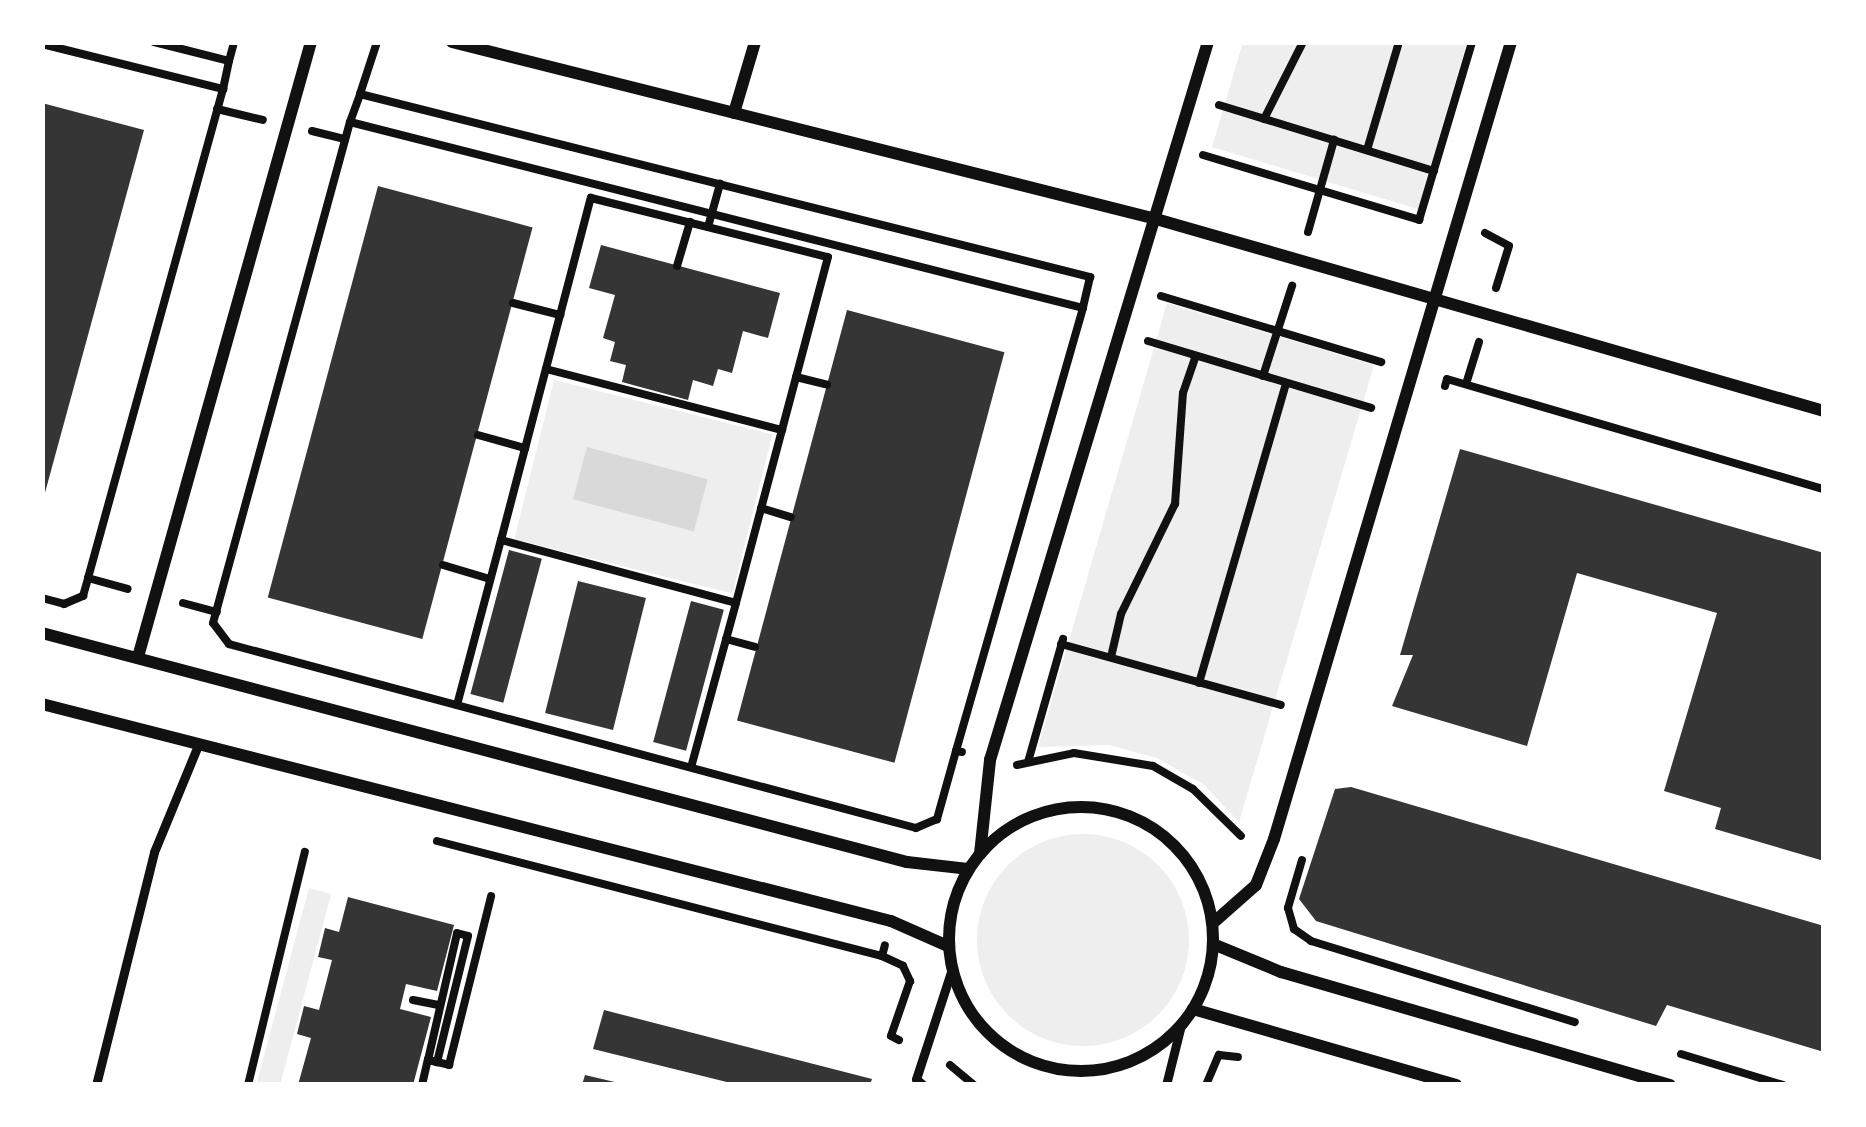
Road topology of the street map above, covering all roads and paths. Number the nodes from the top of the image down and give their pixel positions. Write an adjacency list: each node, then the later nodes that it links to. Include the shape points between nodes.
1 (154, 42): 13 (path)
2 (234, 42): 13 (path)
3 (311, 42): 66 (street)
4 (377, 42): 15 (path)
5 (452, 42): 17 (street)
6 (755, 42): 17 (street)
7 (1208, 42): 26 (street)
8 (1303, 42): 18 (path)
9 (1399, 42): 20 (path)
10 (1472, 42): 22 (path)
11 (1511, 42): 23 (street)
12 (42, 44): 14 (path)
13 (229, 61): 14 (path)
14 (223, 88): 58 (path)
15 (360, 94): 19 (path); 24 (path)
16 (1218, 104): 18 (path)
17 (734, 113): 26 (street)
18 (1264, 119): 20 (path)
19 (350, 122): 25 (path); 71 (path, via 213,623 230,644)
20 (1367, 151): 22 (path)
21 (1202, 156): 22 (path, via 1418,220)
22 (1433, 171): 23 (path)
23 (1470, 181): 30 (street)
24 (720, 184): 25 (path); 32 (path, via 1090,277)
25 (711, 213): 28 (path); 32 (path)
26 (1156, 219): 30 (street); 76 (street)
27 (689, 222): 28 (path); 29 (path); 34 (path, via 591,198)
28 (708, 227): 41 (path, via 828,256)
29 (677, 266)
30 (1436, 297): 47 (street); 48 (street)
31 (513, 303): 34 (path)
32 (1083, 308): 75 (path)
33 (1157, 310): 40 (path, via 1162,294 1383,358)
34 (560, 315): 39 (path)
35 (1153, 326): 36 (path)
36 (1148, 341): 37 (path); 38 (path)
37 (1196, 356): 42 (path); 67 (path, via 1183,393 1175,504 1120,614)
38 (1142, 363)
39 (546, 369): 49 (path); 52 (path)
40 (1378, 374)
41 (796, 377): 43 (path); 49 (path)
42 (1286, 383): 46 (path); 69 (path)
43 (827, 385)
44 (1373, 391): 46 (path)
45 (1442, 394): 53 (path, via 1447,379)
46 (1368, 407): 48 (path); 50 (path)
47 (1824, 411)
48 (1400, 416): 79 (street)
49 (782, 430): 54 (path)
50 (1361, 430)
51 (478, 435): 52 (path)
52 (525, 448): 56 (path)
53 (1824, 489)
54 (761, 508): 55 (path); 60 (path)
55 (791, 517)
56 (500, 540): 59 (path); 60 (path)
57 (443, 565): 59 (path)
58 (88, 578)
59 (490, 579): 71 (path)
60 (736, 603): 63 (path)
61 (1067, 622): 64 (path)
62 (42, 633): 66 (street)
63 (726, 639): 65 (path); 78 (path)
64 (1061, 644): 67 (path); 77 (path)
65 (755, 647)
66 (138, 657): 82 (street, via 907,862)
67 (1111, 658): 69 (path)
68 (1288, 682): 72 (path)
69 (1199, 683): 72 (path)
70 (42, 704): 74 (street)
71 (457, 705): 78 (path)
72 (1281, 705): 73 (path)
73 (1275, 726)
74 (198, 745): 86 (street, via 891,921); 96 (lane, via 154,852)
75 (956, 751): 76 (path); 78 (path, via 938,819 916,828)
76 (990, 760): 77 (path); 81 (street)
77 (1028, 762): 79 (path, via 1074,753 1153,766 1193,789 1240,838 1244,830)
78 (691, 767)
79 (1274, 839): 84 (street, via 1256,885); 91 (path, via 1306,848 1288,908 1294,929 1311,941)
80 (305, 852): 97 (path)
81 (980, 854): 82 (street); 84 (street, via 1043,812 1119,811 1155,827 1183,853)
82 (968, 869): 86 (street, via 952,906)
83 (490, 896): 95 (path, via 449,1065)
84 (1213, 923): 85 (street)
85 (1213, 944): 90 (street); 103 (street)
86 (949, 946): 87 (street)
87 (952, 969): 92 (street, via 986,1032 1049,1068 1121,1065); 99 (lane, via 916,1079)
88 (412, 1000): 89 (path)
89 (439, 1005): 95 (path); 95 (path, via 457,933 468,936)
90 (1193, 1010): 92 (street); 102 (street)
91 (1581, 1023)
92 (1181, 1025): 100 (lane)
93 (1671, 1051): 104 (path)
94 (1254, 1059): 101 (path, via 1219,1055)
95 (432, 1061): 98 (path)
96 (96, 1085)
97 (248, 1085)
98 (422, 1085)
99 (923, 1085)
100 (1166, 1085)
101 (1206, 1085)
102 (1456, 1085)
103 (1670, 1085)
104 (1783, 1085)

